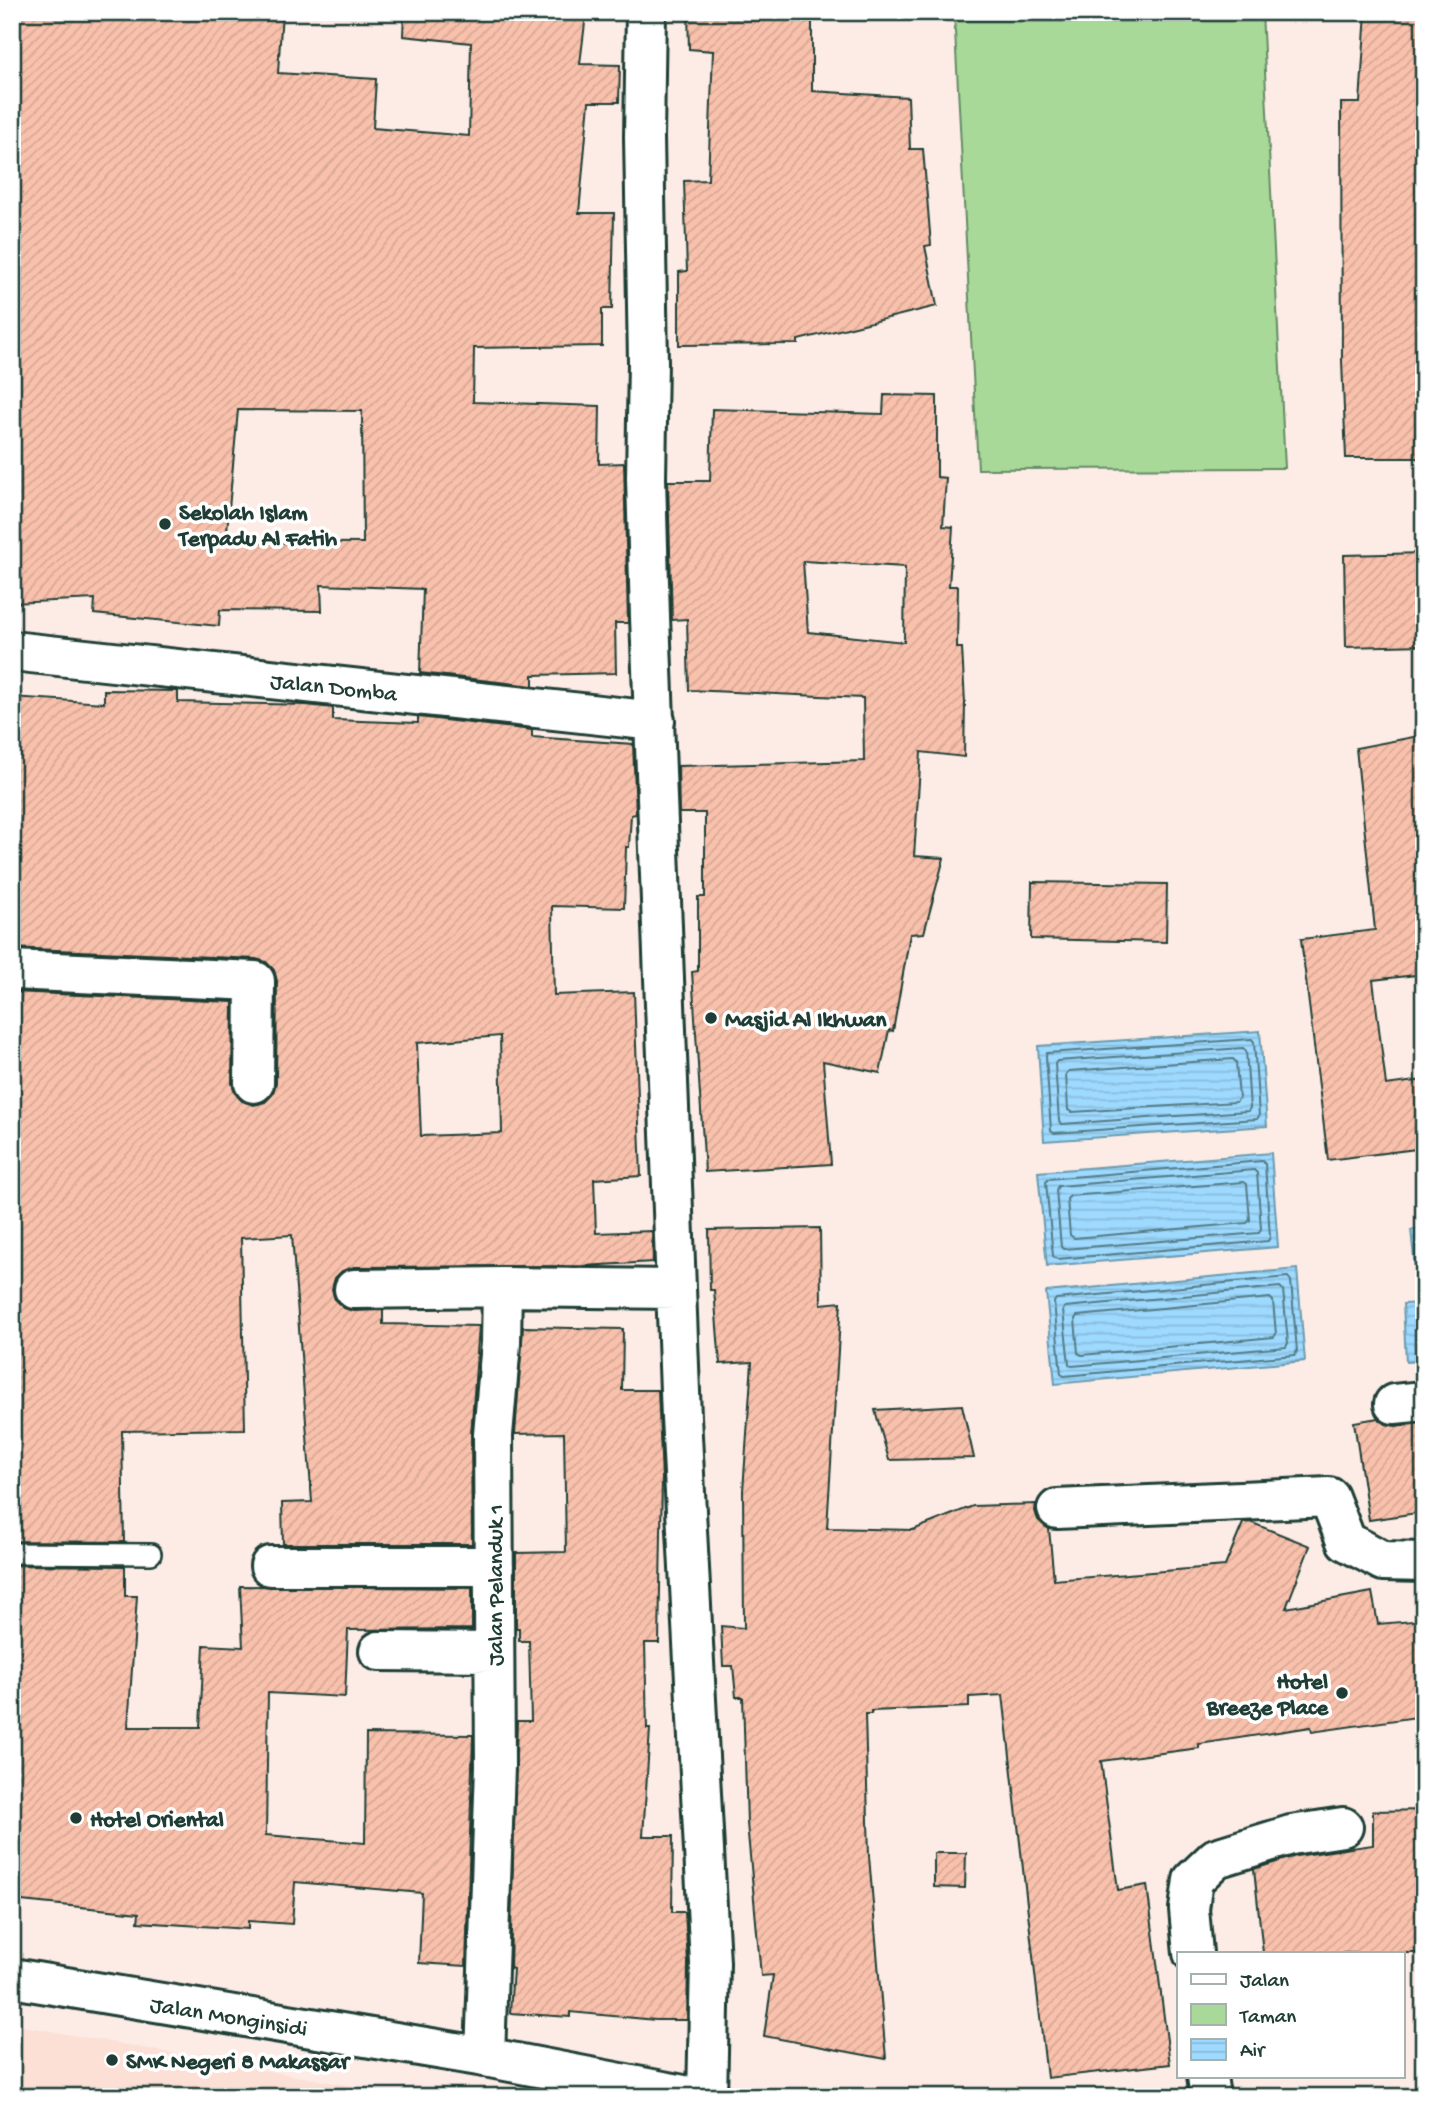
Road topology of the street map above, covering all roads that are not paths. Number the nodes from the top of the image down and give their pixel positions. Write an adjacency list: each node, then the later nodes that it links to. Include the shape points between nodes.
1 (646, 12): 3 (street, via 646,478)
2 (12, 651): 3 (street, Jalan Domba)
3 (655, 721): 8 (street)
4 (12, 970): 5 (street, via 255,981)
5 (254, 1083)
6 (502, 1287): 7 (street); 8 (street); 14 (street, Jalan Pelanduk 1, via 493,1435)
7 (354, 1289)
8 (676, 1289): 23 (street, via 710,1963)
9 (1056, 1509): 12 (street, via 1329,1497 1346,1541 1383,1561)
10 (12, 1553): 11 (lane)
11 (151, 1555)
12 (1424, 1562)
13 (270, 1566): 14 (street)
14 (495, 1566): 16 (street, Jalan Pelanduk 1)
15 (379, 1651): 16 (street)
16 (494, 1652): 20 (street, Jalan Pelanduk 1, via 495,1766)
17 (1343, 1827): 18 (street, via 1291,1835 1216,1858 1193,1880 1189,1909)
18 (1193, 1952)
19 (12, 1978): 20 (street, Jalan Monginsidi)
20 (485, 2057): 22 (street, Jalan Monginsidi)
21 (1207, 2078): 24 (street)
22 (694, 2097)
23 (707, 2097)
24 (1210, 2097)

